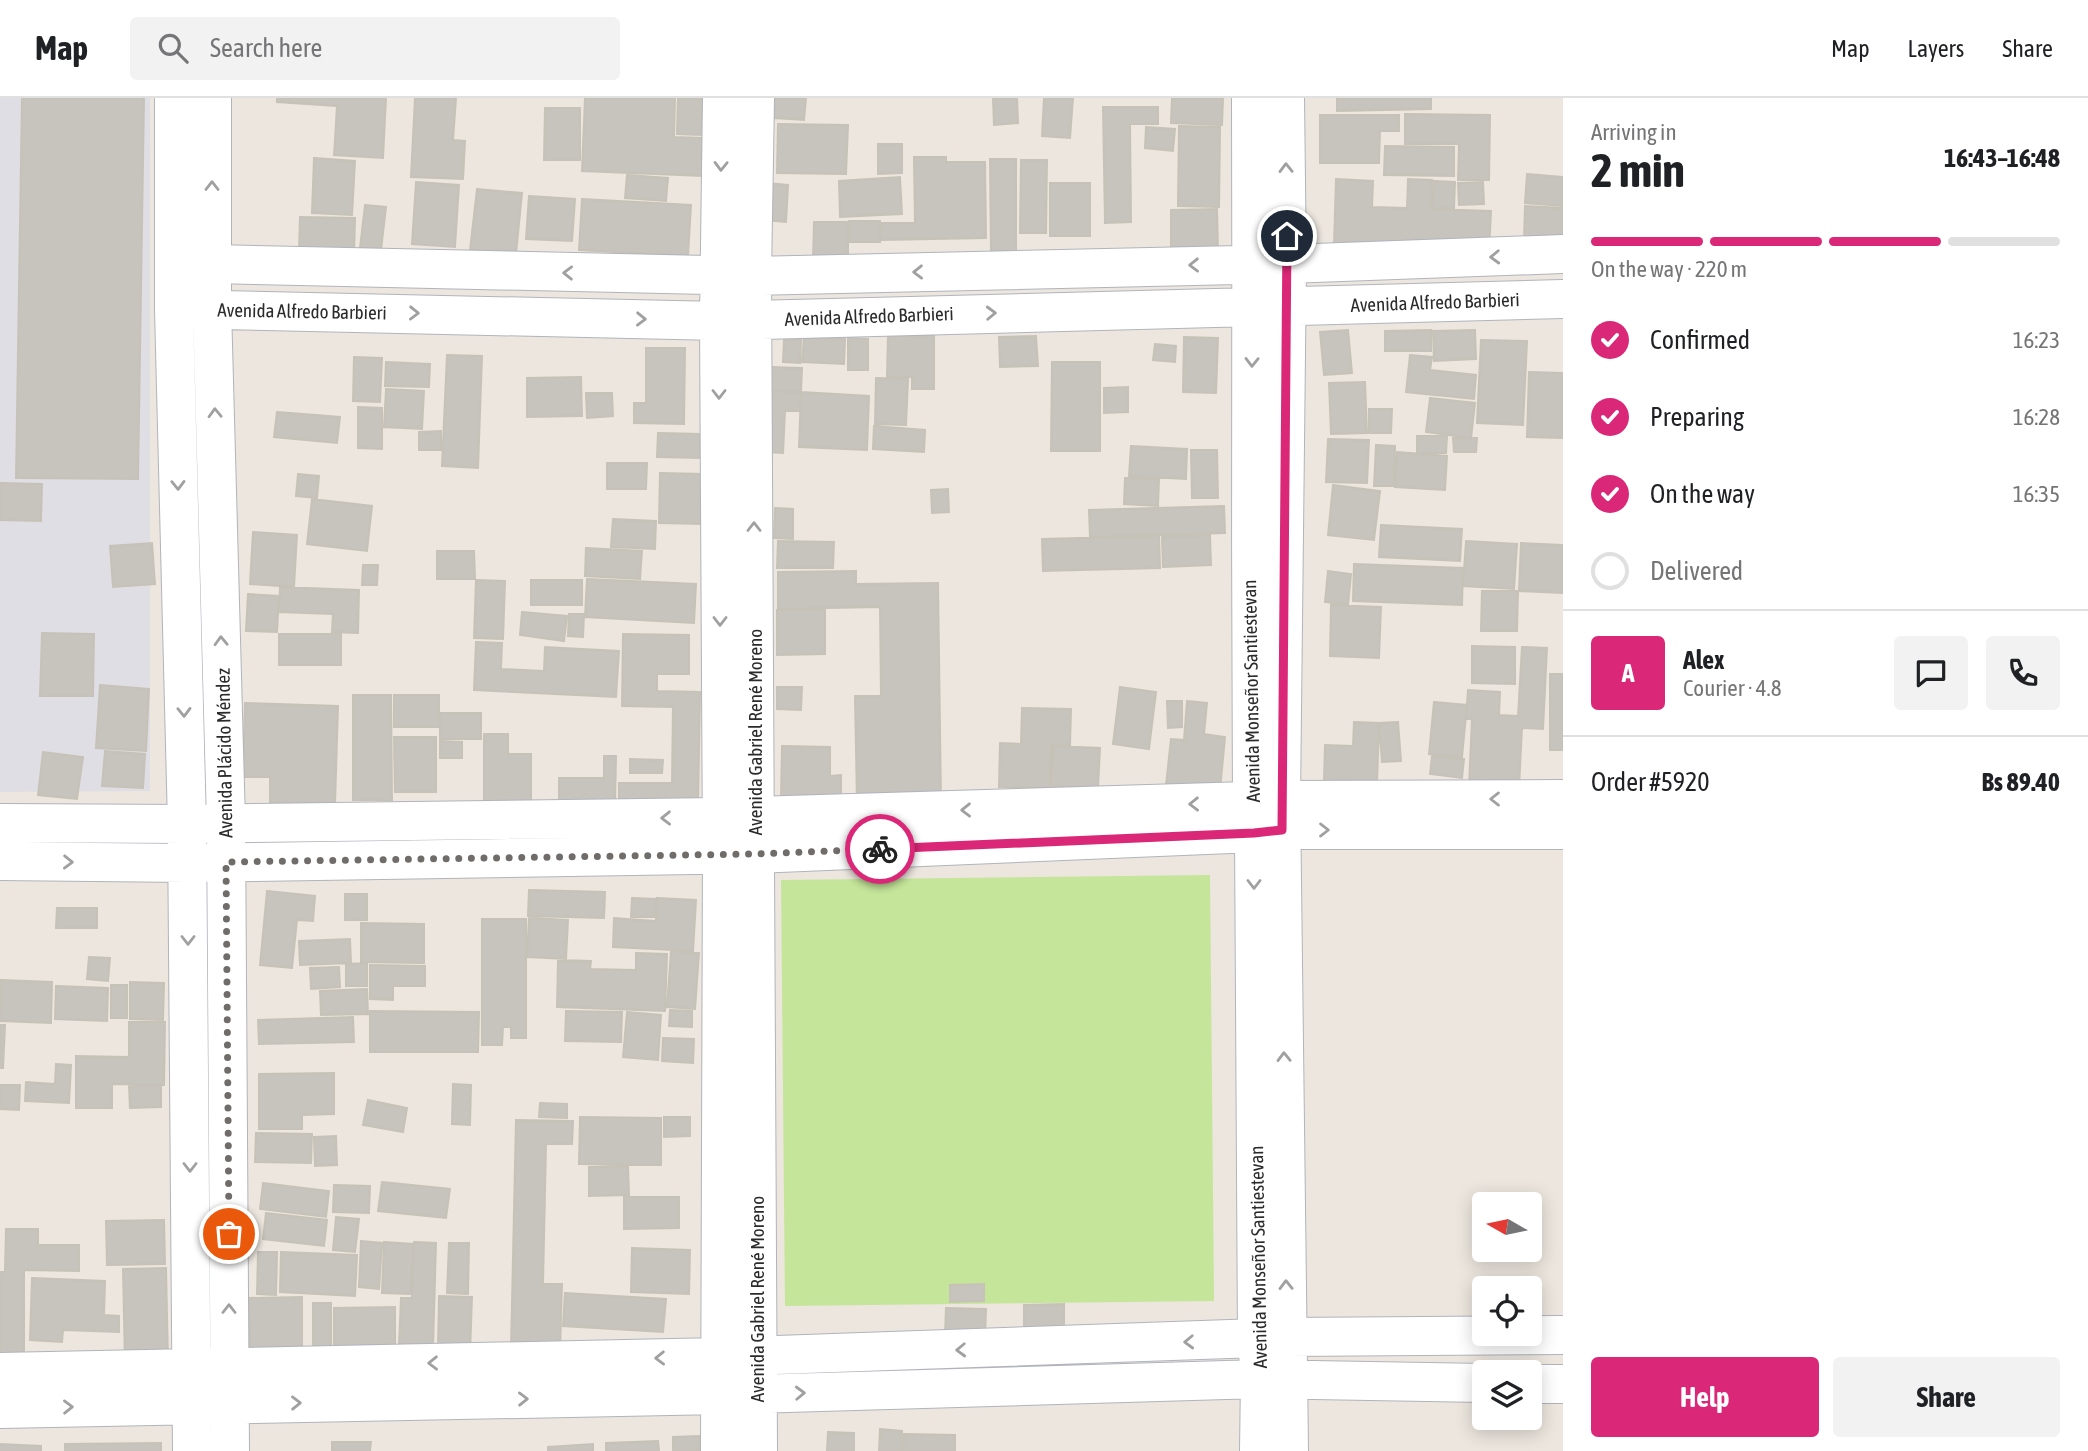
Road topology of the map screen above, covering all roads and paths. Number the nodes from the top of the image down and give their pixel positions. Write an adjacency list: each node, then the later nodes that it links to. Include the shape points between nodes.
1 (174, 98): 10 (street, Avenida Plácido Méndez)
2 (212, 98): 8 (street, Avenida Plácido Méndez, one-way to 2)
3 (722, 98): 11 (street, Avenida Gabriel René Moreno, one-way to 11)
4 (754, 98): 11 (street, Avenida Gabriel René Moreno)
5 (1251, 98): 9 (street, Avenida Monseñor Santiestevan)
6 (1285, 98): 9 (street, Avenida Monseñor Santiestevan, one-way to 6)
7 (1563, 254): 9 (street, one-way to 9)
8 (212, 264): 10 (street); 11 (street, one-way to 8); 14 (street, Avenida Plácido Méndez)
9 (1270, 264): 11 (street, one-way to 11); 13 (street, Avenida Monseñor Santiestevan)
10 (174, 265): 15 (street, Avenida Plácido Méndez)
11 (736, 276): 16 (street, Avenida Gabriel René Moreno)
12 (1563, 299): 13 (street, Avenida Alfredo Barbieri)
13 (1269, 306): 16 (street, Avenida Alfredo Barbieri, one-way to 13); 18 (street, Avenida Monseñor Santiestevan)
14 (212, 308): 15 (street, Avenida Alfredo Barbieri); 16 (street, Avenida Alfredo Barbieri, one-way to 16); 21 (street, Avenida Plácido Méndez, one-way to 14)
15 (174, 309): 20 (street, Avenida Plácido Méndez, one-way to 20)
16 (736, 320): 23 (street, Avenida Gabriel René Moreno)
17 (1563, 799): 18 (street, one-way to 18)
18 (1267, 816): 22 (street, one-way to 22); 23 (street); 28 (street, Avenida Monseñor Santiestevan)
19 (0, 823): 20 (street)
20 (187, 824): 21 (street); 26 (street, Avenida Plácido Méndez)
21 (226, 824): 23 (street, one-way to 21); 25 (street, Avenida Plácido Méndez)
22 (1563, 830)
23 (738, 835): 25 (street); 29 (street, Avenida Gabriel René Moreno); 30 (street, Avenida Gabriel René Moreno)
24 (0, 861): 26 (street, one-way to 26)
25 (226, 862): 26 (street); 36 (street, Avenida Plácido Méndez, one-way to 25)
26 (187, 863): 37 (street, Avenida Plácido Méndez, one-way to 37)
27 (1563, 1335): 28 (street)
28 (1272, 1339): 29 (street, one-way to 29); 32 (street, Avenida Monseñor Santiestevan)
29 (757, 1356): 30 (street); 38 (street, Avenida Gabriel René Moreno)
30 (720, 1357): 36 (street, one-way to 36); 39 (street, Avenida Gabriel René Moreno)
31 (0, 1372): 37 (street)
32 (1274, 1379): 33 (street); 38 (street, one-way to 32); 45 (street, Avenida Monseñor Santiestevan); 46 (street, Avenida Monseñor Santiestevan)
33 (1472, 1383)
34 (1542, 1384): 35 (street)
35 (1563, 1384)
36 (229, 1385): 37 (street); 39 (street, one-way to 39); 42 (street, Avenida Plácido Méndez)
37 (191, 1386): 40 (street, one-way to 37); 41 (street, Avenida Plácido Méndez)
38 (758, 1394): 39 (street); 44 (street, Avenida Gabriel René Moreno)
39 (720, 1395): 43 (street, Avenida Gabriel René Moreno)
40 (0, 1409)
41 (192, 1451)
42 (230, 1451)
43 (720, 1451)
44 (758, 1451)
45 (1259, 1451)
46 (1289, 1451)

